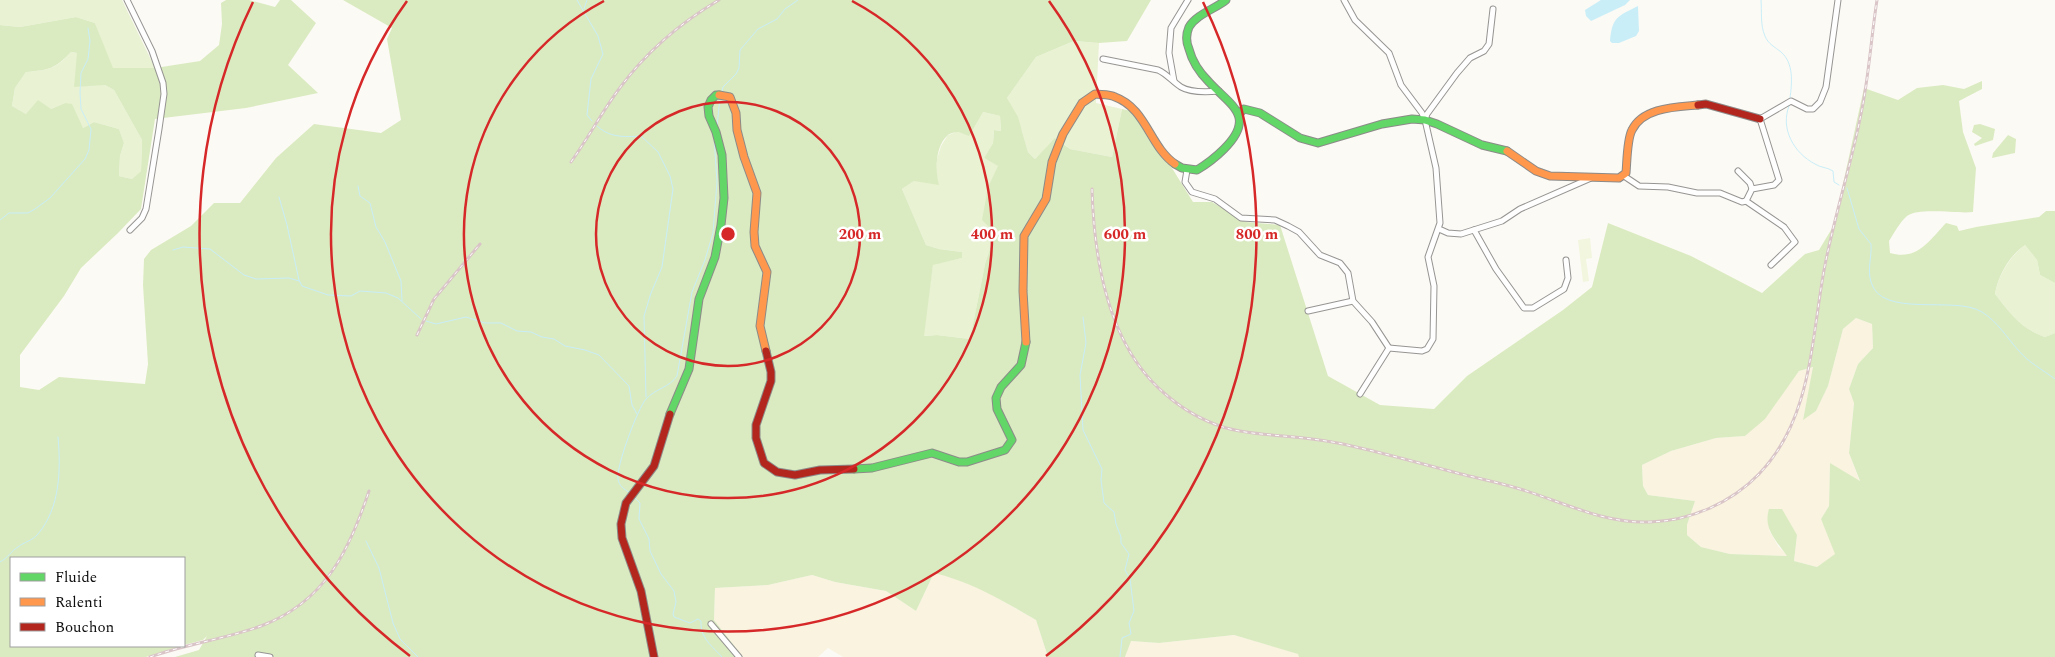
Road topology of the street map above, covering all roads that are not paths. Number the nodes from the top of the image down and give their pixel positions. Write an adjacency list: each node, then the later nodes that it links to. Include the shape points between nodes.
1 (128, 0): 20 (street, via 160,70 164,94 146,209)
2 (1188, 0): 8 (street, via 1171,28 1169,53)
3 (1226, 0): 9 (street, via 1192,22 1186,38 1194,61)
4 (1344, 0): 12 (street, via 1355,20 1389,54 1401,85)
5 (1838, 0): 11 (street, via 1826,87 1820,102 1813,109 1791,102)
6 (1493, 9): 12 (street, via 1489,44 1457,73)
7 (1103, 59): 8 (street, via 1158,70)
8 (1174, 82): 9 (street, via 1194,91)
9 (1219, 91): 10 (street, via 1236,106)
10 (1239, 114): 12 (street, via 1244,109 1255,111 1300,138 1318,143 1382,124); 13 (street, via 1237,133 1231,142 1205,166)
11 (1760, 119): 15 (street, via 1706,104 1650,114 1632,131); 17 (street, via 1778,180 1774,185)
12 (1425, 120): 16 (street, via 1482,145 1516,155 1536,171 1550,176); 19 (street, via 1436,168)
13 (1187, 170): 24 (street, via 1185,182 1192,192 1215,199 1241,218 1275,220 1288,226 1299,232 1320,255 1344,266); 31 (street, via 1161,149 1133,106 1125,100 1105,95 1089,96 1060,140 1046,198 1025,234 1023,294 1027,328 1024,358 1017,371 1003,383 996,399 997,408 1011,432 1009,446 967,462 932,454 872,468 786,474 777,472 764,462 756,438 758,415 771,380 760,326 767,272 755,246 757,193 742,150 730,97 719,94 711,100 709,116 717,136 724,198 715,257 699,299 690,369 669,413 654,466 623,508 620,532 639,584)
14 (1738, 171): 17 (street)
15 (1624, 176): 16 (street); 18 (street, via 1639,186 1697,193 1720,192)
16 (1591, 178): 21 (street, via 1520,209 1502,221)
17 (1752, 189): 18 (street)
18 (1746, 201): 23 (street, via 1784,226 1795,242)
19 (1439, 228): 21 (street, via 1461,234); 26 (street, via 1428,257 1434,286 1433,339 1422,351)
20 (130, 230)
21 (1474, 230): 22 (street, via 1496,269 1524,308 1533,308 1564,289 1568,278)
22 (1566, 260)
23 (1771, 265)
24 (1353, 301): 25 (street); 26 (street)
25 (1308, 311)
26 (1389, 348): 27 (street)
27 (1360, 394)
28 (711, 624): 32 (street)
29 (258, 655): 30 (street)
30 (270, 657)
31 (654, 657)
32 (739, 657)

